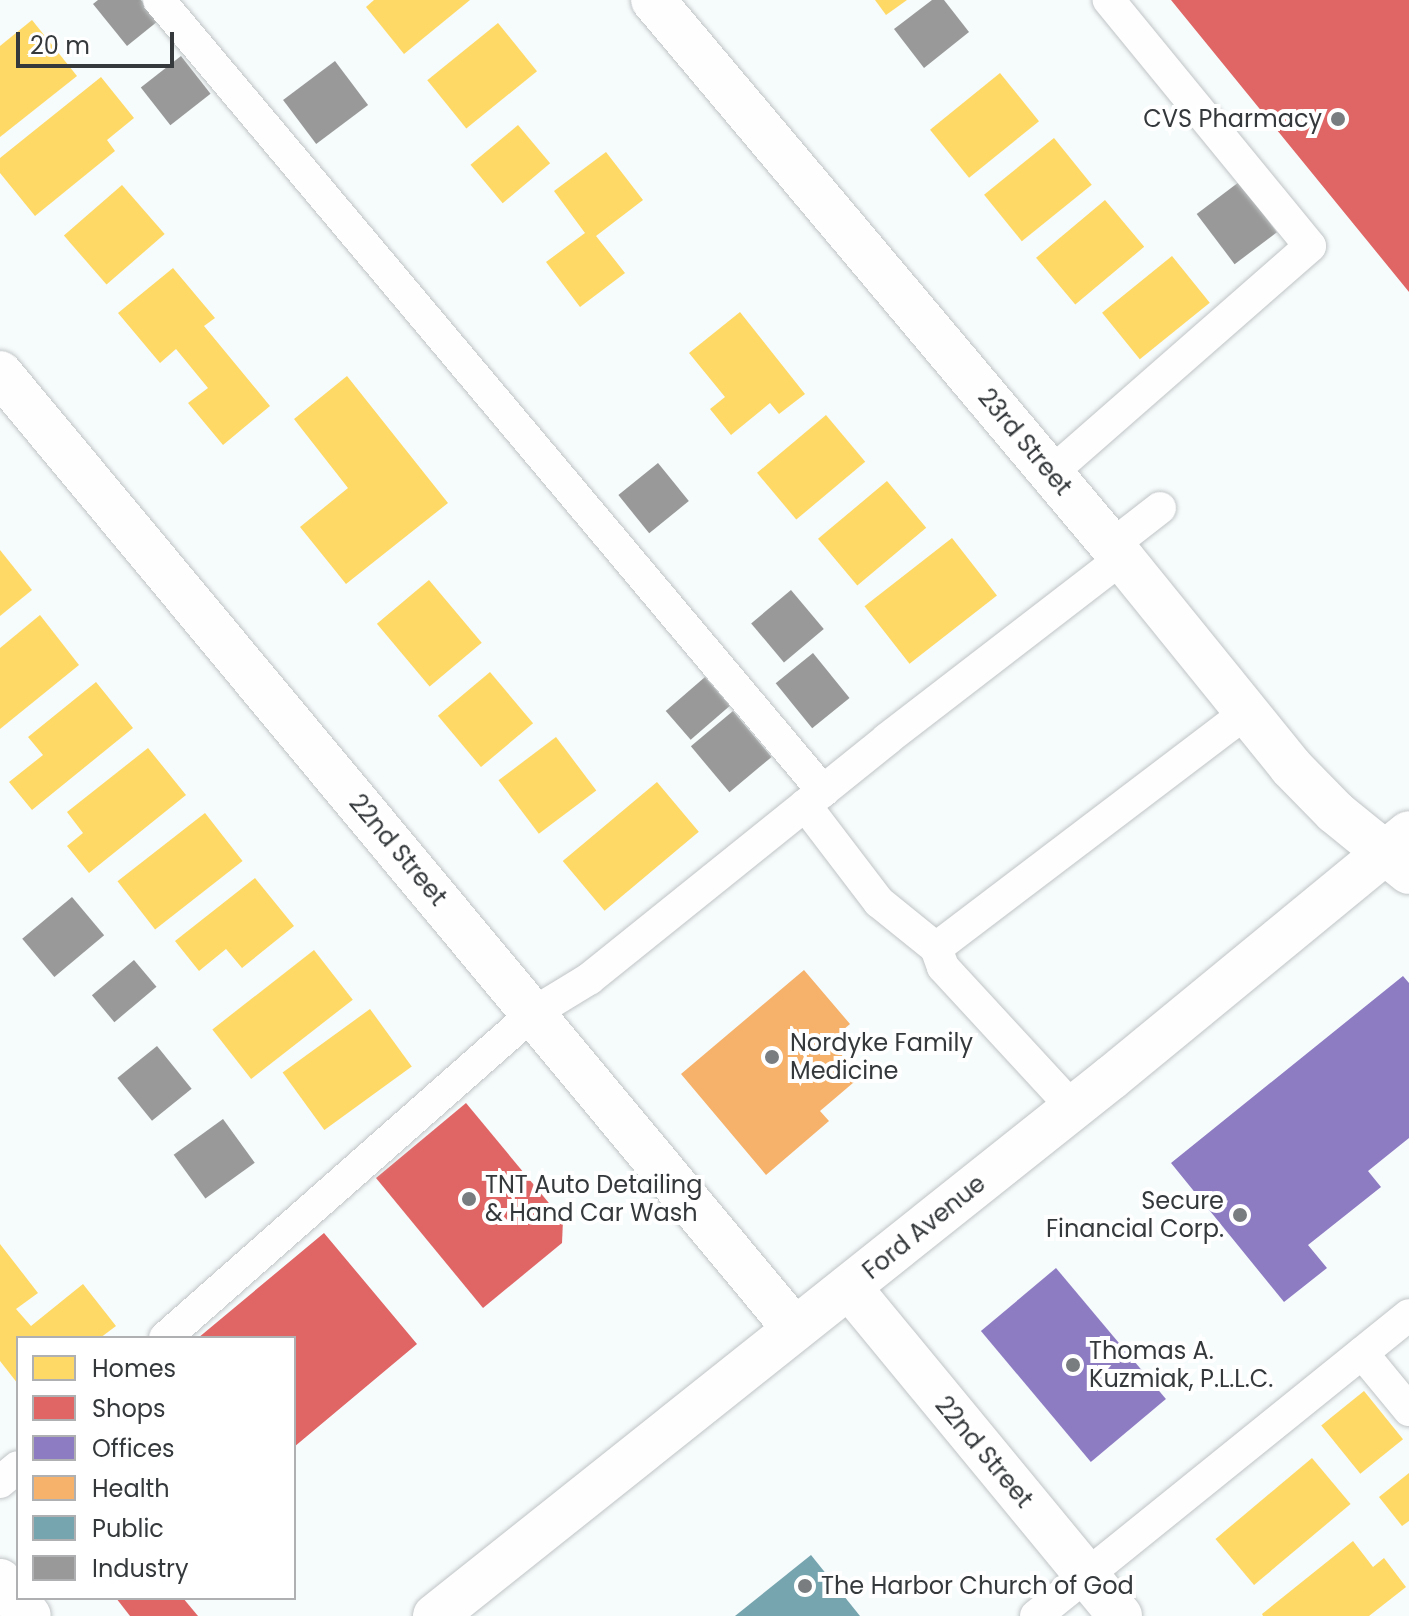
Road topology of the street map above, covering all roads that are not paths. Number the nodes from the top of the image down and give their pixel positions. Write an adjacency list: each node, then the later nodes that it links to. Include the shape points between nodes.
1 (159, 0): 9 (lane)
2 (653, 0): 5 (street, 23rd Street)
3 (1109, 0): 5 (lane, via 1310,246)
4 (0, 373): 12 (street, 22nd Street)
5 (1051, 473): 7 (street, 23rd Street)
6 (1160, 508): 7 (lane)
7 (1116, 552): 8 (street, 23rd Street); 9 (lane)
8 (1247, 712): 10 (street, 23rd Street, via 1335,812); 11 (lane)
9 (814, 798): 11 (lane, via 879,902); 12 (lane, via 589,979)
10 (1401, 852): 13 (street, Ford Avenue)
11 (936, 948): 13 (lane, via 943,967)
12 (533, 1013): 16 (street, 22nd Street); 17 (lane)
13 (1073, 1108): 14 (street, Ford Avenue)
14 (849, 1287): 16 (street, Ford Avenue); 22 (street, 22nd Street)
15 (1409, 1315): 18 (lane)
16 (794, 1328): 25 (street, Ford Avenue)
17 (167, 1336)
18 (1362, 1353): 19 (lane); 22 (lane)
19 (1409, 1410)
20 (16, 1469): 21 (lane)
21 (0, 1482)
22 (1087, 1576): 26 (lane); 27 (street, 22nd Street)
23 (0, 1581): 24 (street)
24 (29, 1616)
25 (435, 1616)
26 (1036, 1616)
27 (1120, 1616)

